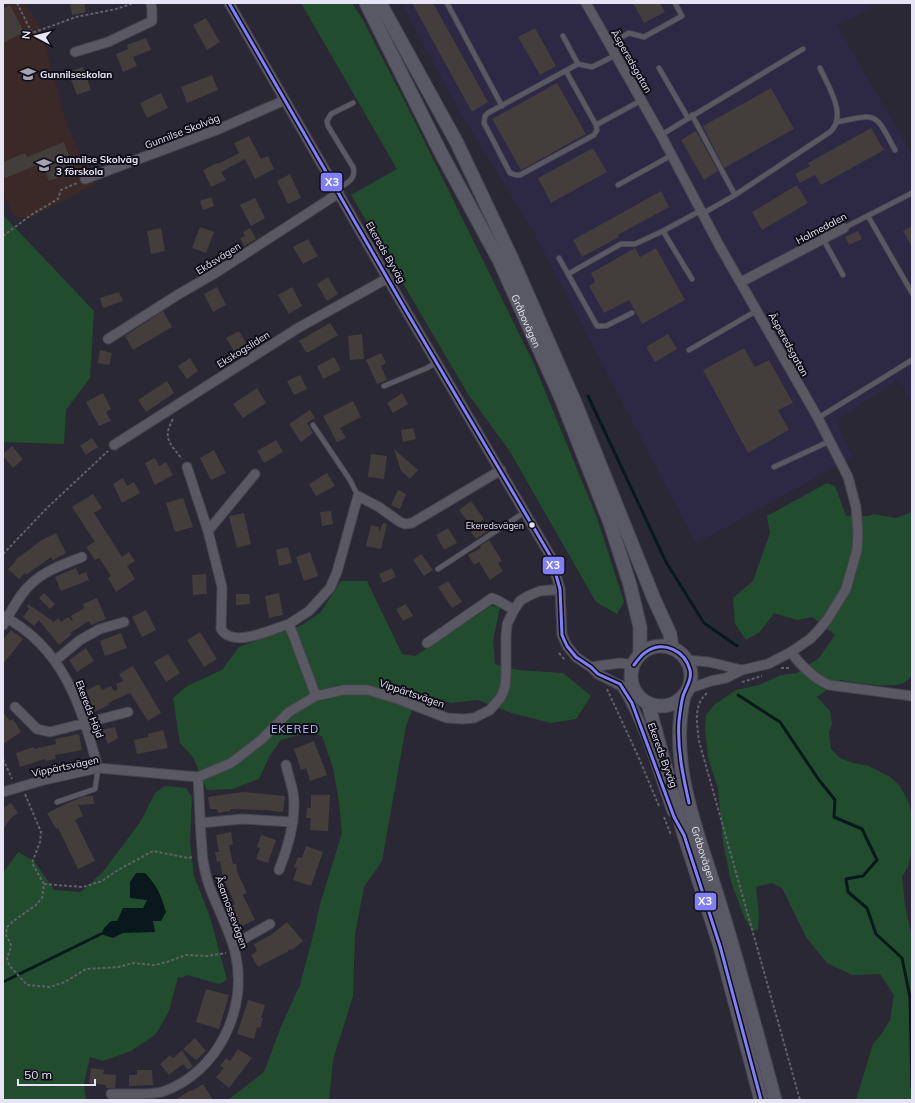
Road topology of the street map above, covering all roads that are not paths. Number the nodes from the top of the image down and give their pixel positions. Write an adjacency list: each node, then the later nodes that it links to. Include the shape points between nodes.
1 (151, 3): 11 (street, via 152,21 108,42)
2 (229, 3): 17 (street, Ekereds Byväg)
3 (366, 3): 73 (main road, Gråbovägen, via 440,153 499,260 561,398 610,523 630,585 640,627)
4 (380, 3): 70 (main road, Gråbovägen, via 457,143 512,259 574,400 670,634)
5 (447, 3): 20 (lane)
6 (586, 3): 9 (street, Äsperedsgatan)
7 (675, 3): 9 (lane, via 682,16 644,37 629,33)
8 (563, 36): 13 (lane)
9 (609, 44): 12 (street, Äsperedsgatan)
10 (804, 49): 21 (lane)
11 (75, 52)
12 (616, 56): 13 (lane, via 592,67); 18 (street, Äsperedsgatan)
13 (578, 64): 16 (lane)
14 (659, 68): 21 (lane)
15 (820, 68): 22 (lane, via 837,107)
16 (566, 71): 20 (lane); 23 (lane)
17 (285, 100): 27 (street, Gunnilse Skolväg, via 219,129); 29 (street, Ekereds Byväg)
18 (642, 100): 23 (lane); 24 (street, Äsperedsgatan)
19 (353, 103): 29 (lane, via 331,114 327,121 355,172 353,178)
20 (502, 106): 23 (lane, via 488,113 484,123 510,173 516,176 594,135)
21 (690, 117): 24 (lane); 31 (lane)
22 (837, 122): 25 (lane, via 864,116 874,118 880,122); 31 (lane, via 830,132)
23 (596, 125)
24 (661, 135): 26 (street, Äsperedsgatan)
25 (895, 150)
26 (672, 155): 28 (lane); 32 (street, Äsperedsgatan)
27 (85, 179)
28 (618, 185)
29 (338, 191): 40 (street, Ekereds Byväg); 46 (street, Ekåsvägen, via 217,272)
30 (912, 193): 33 (lane, Holmedalen)
31 (735, 195): 32 (lane)
32 (701, 213): 35 (lane); 42 (street, Äsperedsgatan)
33 (868, 216): 34 (lane, Holmedalen); 43 (lane)
34 (844, 228): 36 (street, Holmedalen)
35 (663, 231): 38 (lane, via 635,244 621,244); 41 (lane)
36 (823, 239): 39 (lane); 42 (street, Holmedalen)
37 (559, 258): 38 (lane)
38 (568, 274): 45 (lane, via 597,326 606,326)
39 (843, 275)
40 (388, 278): 49 (street, Ekereds Byväg); 54 (street, Ekskogsliden, via 298,328)
41 (692, 279)
42 (741, 282): 44 (street, Äsperedsgatan)
43 (912, 293)
44 (757, 310): 47 (lane); 51 (street, Äsperedsgatan)
45 (632, 313)
46 (108, 339)
47 (689, 350)
48 (912, 360): 51 (lane)
49 (437, 362): 50 (lane); 57 (street, Ekereds Byväg)
50 (384, 386)
51 (818, 418): 53 (street, Äsperedsgatan)
52 (313, 425): 59 (lane)
53 (830, 441): 56 (lane); 71 (street, Äsperedsgatan, via 852,489 856,507 857,550 846,589 838,603 817,632)
54 (114, 445)
55 (187, 467): 61 (street)
56 (774, 467)
57 (501, 470): 59 (street, via 408,524 400,522); 60 (street, Ekereds Byväg)
58 (256, 474): 61 (street)
59 (358, 496): 68 (street, via 337,572 330,588 309,611)
60 (525, 512): 63 (lane); 64 (street, Ekereds Byväg, via 551,557)
61 (208, 531): 68 (street, via 222,587 221,629 224,633 232,638 243,638)
62 (82, 557): 66 (street, Ekereds Höjd, via 48,572 31,584)
63 (438, 569)
64 (560, 589): 65 (street, Vippärtsvägen, via 540,591 528,596 520,601); 75 (street, Ekereds Byväg, via 562,635 566,646)
65 (514, 610): 69 (street, via 492,598); 80 (street, Vippärtsvägen, via 507,624 506,673 501,697 490,710 474,718 447,718 368,690 343,690)
66 (4, 619): 72 (street, Ekereds Höjd, via 32,635)
67 (124, 622): 72 (street, via 100,629 80,640)
68 (289, 624): 80 (street)
69 (427, 643)
70 (672, 648): 73 (main road, via 655,647); 74 (main road)
71 (791, 652): 76 (street, Äsperedsgatan, via 768,664); 81 (street, via 800,663 829,685)
72 (56, 660): 85 (street, Ekereds Höjd, via 72,688)
73 (637, 660): 75 (street); 79 (main road, via 632,670 632,680)
74 (686, 660): 76 (street, Äsperedsgatan, via 709,662); 78 (main road, via 691,674)
75 (591, 667): 77 (street, Ekereds Byväg, via 598,674)
76 (742, 670): 78 (street, Äsperedsgatan)
77 (620, 684): 79 (street, Ekereds Byväg); 93 (street, Ekereds Byväg, via 632,703 643,730 674,817)
78 (686, 692): 82 (main road, via 667,705); 99 (main road, Gråbovägen, via 680,712 679,737 683,775 697,835 720,903)
79 (638, 694): 82 (main road)
80 (316, 696): 88 (street, Vippärtsvägen, via 289,712 231,763)
81 (912, 696)
82 (648, 703): 93 (main road, Gråbovägen)
83 (15, 707): 85 (street, via 37,729 50,732)
84 (128, 712): 85 (street)
85 (86, 724): 87 (street, Ekereds Höjd)
86 (286, 765): 91 (street, via 293,793)
87 (98, 768): 88 (street, Vippärtsvägen); 89 (street, Vippärtsvägen); 90 (lane, via 95,788)
88 (198, 777): 92 (street, Åsamossevägen)
89 (3, 792)
90 (57, 802)
91 (293, 822): 92 (street, via 242,819); 94 (street)
92 (200, 823): 96 (street, Åsamossevägen, via 203,856 211,892)
93 (678, 838): 98 (main road, Gråbovägen, via 720,946)
94 (279, 870)
95 (270, 924): 96 (street)
96 (234, 948): 97 (street, Åsamossevägen, via 239,985 235,1009 225,1036 211,1058 189,1078 160,1092)
97 (111, 1094)
98 (761, 1100)
99 (776, 1100)

